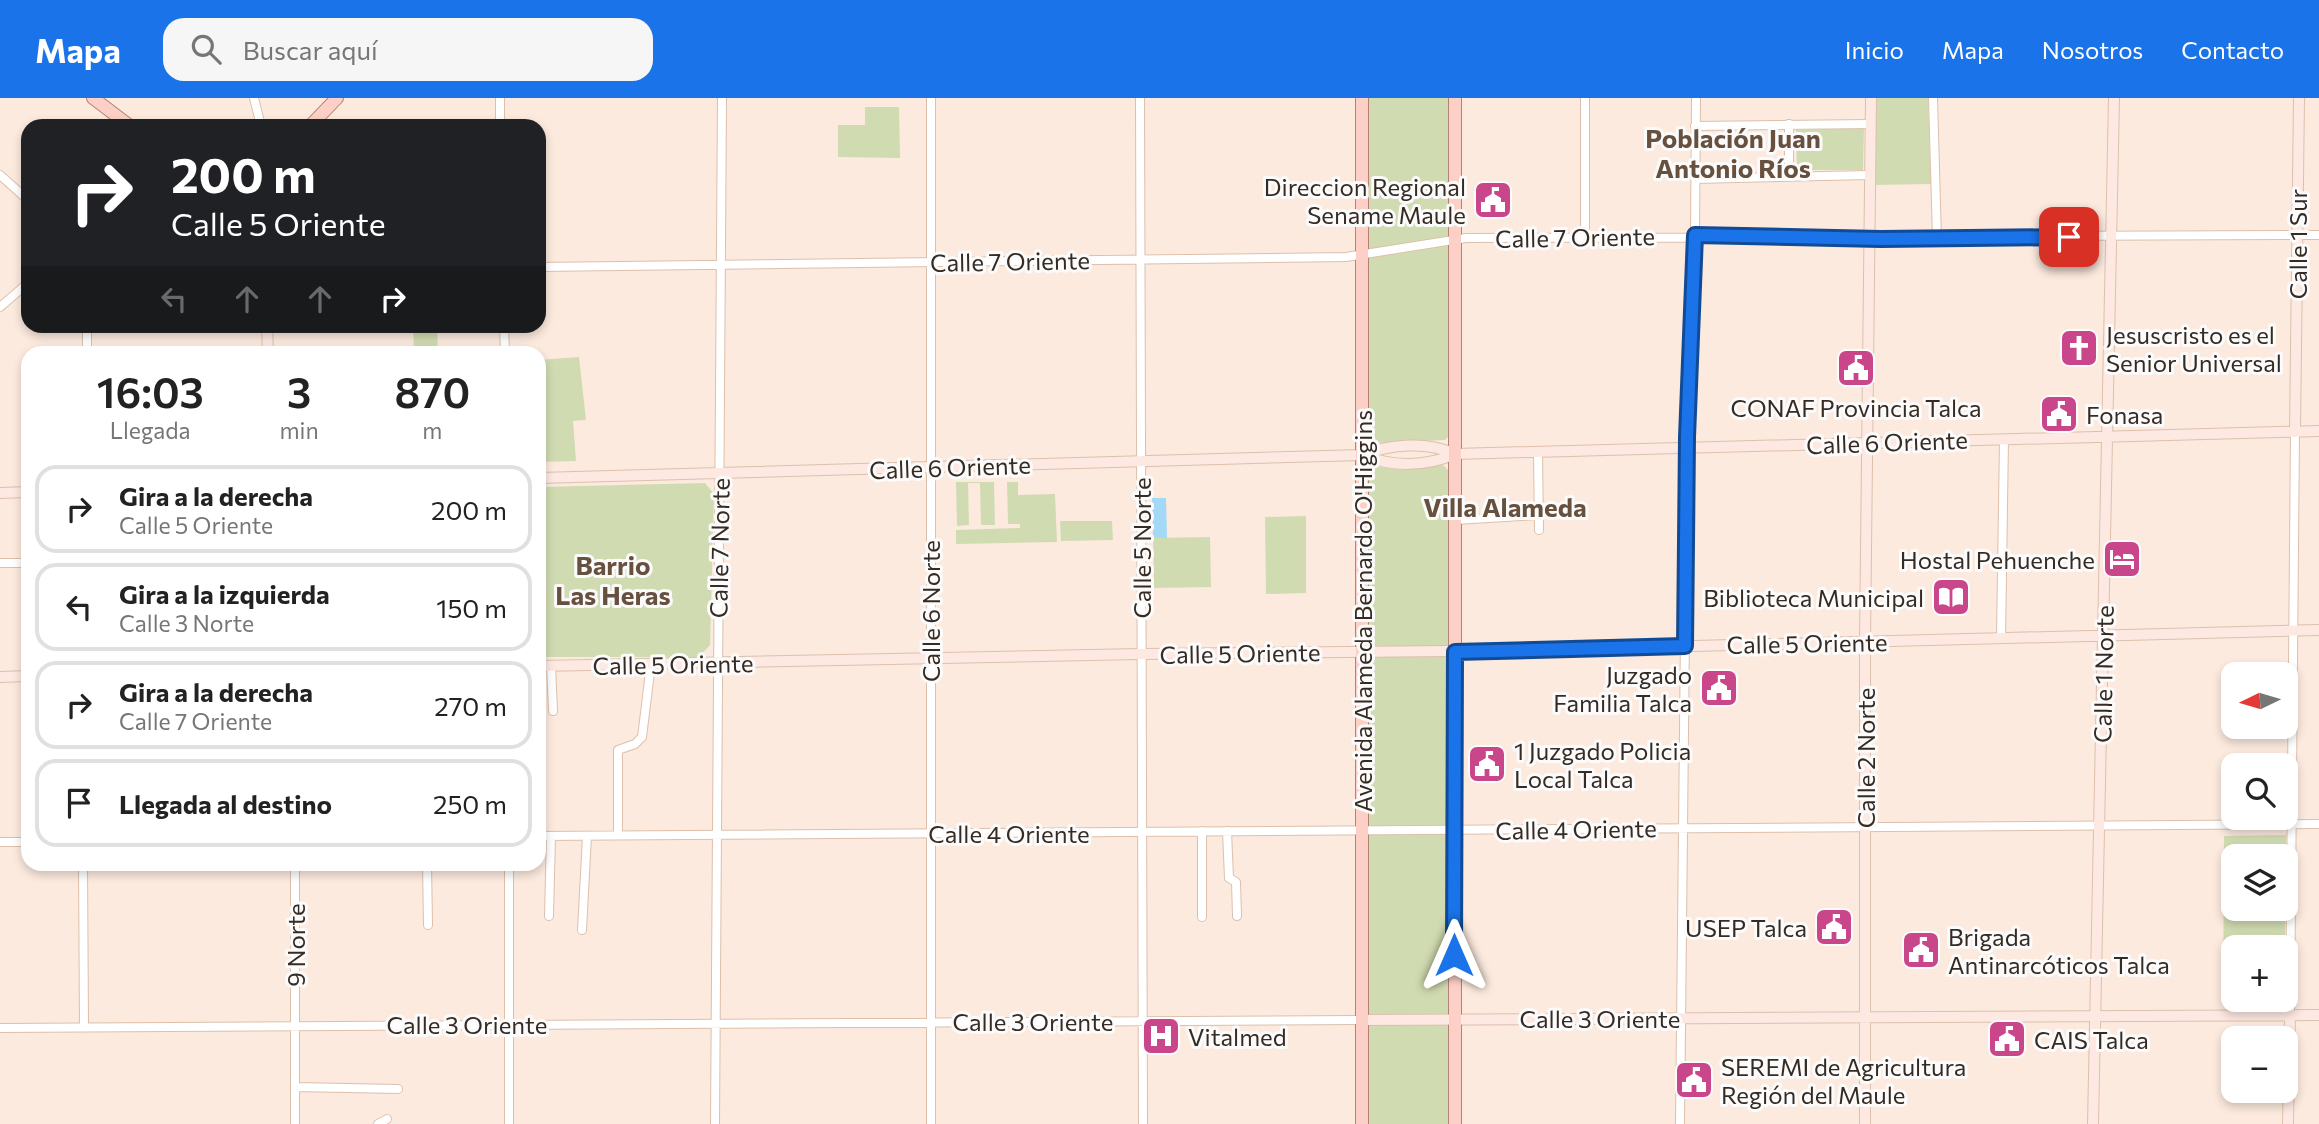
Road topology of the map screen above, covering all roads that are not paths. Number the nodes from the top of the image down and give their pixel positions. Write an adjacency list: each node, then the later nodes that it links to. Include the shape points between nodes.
1 (93, 98): 16 (main road)
2 (254, 98): 17 (street)
3 (337, 98): 18 (main road)
4 (500, 98): 19 (street)
5 (722, 98): 39 (street, Calle 7 Norte)
6 (931, 98): 38 (street, Calle 6 Norte)
7 (1139, 98): 37 (street, Calle 5 Norte)
8 (1362, 98): 36 (main road, Avenida Alameda Bernardo O'Higgins)
9 (1455, 98): 33 (main road)
10 (1585, 98): 32 (street)
11 (1696, 98): 22 (street)
12 (1871, 98): 21 (main road, Calle 2 Norte)
13 (1933, 98): 35 (street)
14 (2114, 98): 31 (main road, Calle 1 Norte)
15 (2299, 98): 29 (main road, Calle 1 Sur)
16 (121, 119)
17 (259, 119)
18 (317, 119)
19 (500, 119)
20 (1789, 124): 21 (street); 22 (street); 25 (street)
21 (1871, 124): 24 (main road, Calle 2 Norte)
22 (1695, 126): 26 (street)
23 (0, 175): 27 (street)
24 (1870, 175): 25 (street); 34 (main road, Calle 2 Norte)
25 (1789, 176): 26 (street)
26 (1695, 179): 28 (street)
27 (21, 194)
28 (1695, 235): 32 (street, Calle 7 Oriente); 34 (street, Calle 7 Oriente); 48 (street)
29 (2297, 235): 30 (street, Calle 7 Oriente); 31 (street, Calle 7 Oriente); 44 (main road, Calle 1 Sur)
30 (2319, 235)
31 (2111, 236): 35 (street, Calle 7 Oriente); 45 (main road, Calle 1 Norte)
32 (1585, 237): 33 (street, Calle 7 Oriente)
33 (1455, 238): 36 (street, Calle 7 Oriente); 50 (main road)
34 (1870, 239): 35 (street, Calle 7 Oriente); 47 (main road, Calle 2 Norte)
35 (1937, 239)
36 (1363, 254): 37 (street, Calle 7 Oriente); 51 (main road, Avenida Alameda Bernardo O'Higgins)
37 (1140, 259): 38 (street, Calle 7 Oriente); 52 (street, Calle 5 Norte)
38 (931, 262): 39 (street, Calle 7 Oriente); 53 (street, Calle 6 Norte)
39 (722, 265): 40 (street, Calle 7 Oriente); 54 (street, Calle 7 Norte)
40 (546, 267)
41 (21, 289): 42 (street)
42 (1, 305)
43 (2319, 430): 44 (main road, Calle 6 Oriente)
44 (2295, 431): 45 (main road, Calle 6 Oriente); 64 (street)
45 (2108, 436): 46 (main road, Calle 6 Oriente); 65 (main road, Calle 1 Norte)
46 (2004, 439): 47 (main road, Calle 6 Oriente); 66 (street)
47 (1868, 443): 48 (main road, Calle 6 Oriente); 67 (main road, Calle 2 Norte)
48 (1687, 448): 49 (main road, Calle 6 Oriente); 68 (street)
49 (1538, 452): 50 (main road, Calle 6 Oriente); 58 (street)
50 (1455, 454): 51 (main road, Calle 6 Oriente, via 1408,446); 51 (main road, Calle 6 Oriente, via 1412,464); 59 (main road)
51 (1362, 455): 52 (main road, Calle 6 Oriente); 69 (main road, Avenida Alameda Bernardo O'Higgins)
52 (1141, 461): 53 (main road, Calle 6 Oriente); 71 (street, Calle 5 Norte)
53 (930, 467): 54 (main road, Calle 6 Oriente); 72 (street, Calle 6 Norte)
54 (720, 473): 55 (main road, Calle 6 Oriente); 73 (street, Calle 7 Norte)
55 (546, 478)
56 (21, 492): 57 (main road)
57 (0, 493)
58 (1538, 515): 59 (street); 60 (street)
59 (1456, 520): 70 (main road)
60 (1539, 530)
61 (0, 563): 62 (street)
62 (21, 563)
63 (2319, 630): 64 (main road, Calle 5 Oriente)
64 (2293, 631): 65 (main road, Calle 5 Oriente); 80 (street)
65 (2105, 636): 66 (main road, Calle 5 Oriente); 82 (main road, Calle 1 Norte)
66 (2001, 639): 67 (main road, Calle 5 Oriente)
67 (1865, 642): 68 (main road, Calle 5 Oriente); 85 (main road, Calle 2 Norte)
68 (1685, 646): 70 (main road, Calle 5 Oriente); 86 (street)
69 (1363, 651): 70 (main road, Calle 5 Oriente); 71 (main road, Calle 5 Oriente); 87 (main road, Avenida Alameda Bernardo O'Higgins)
70 (1455, 652): 88 (main road)
71 (1140, 654): 72 (main road, Calle 5 Oriente); 92 (street, Calle 5 Norte)
72 (930, 659): 73 (main road, Calle 5 Oriente); 93 (street, Calle 6 Norte)
73 (718, 663): 74 (main road, Calle 5 Oriente); 95 (street, Calle 7 Norte)
74 (651, 664): 76 (main road, Calle 5 Oriente); 94 (street, via 642,737 618,750)
75 (546, 666): 76 (main road, Calle 5 Oriente)
76 (551, 666): 79 (street)
77 (21, 676): 78 (main road)
78 (0, 677)
79 (553, 711)
80 (2292, 753)
81 (2319, 824): 84 (street, Calle 4 Oriente)
82 (2099, 825): 83 (street, Calle 4 Oriente); 85 (street, Calle 4 Oriente); 112 (main road, Calle 1 Norte)
83 (2221, 825)
84 (2298, 825)
85 (1865, 826): 86 (street, Calle 4 Oriente); 113 (main road, Calle 2 Norte)
86 (1683, 828): 88 (street, Calle 4 Oriente); 114 (street)
87 (1362, 830): 88 (street, Calle 4 Oriente); 91 (street, Calle 4 Oriente); 116 (main road, Avenida Alameda Bernardo O'Higgins)
88 (1454, 830): 115 (main road)
89 (2291, 830): 110 (street)
90 (1202, 831): 91 (street, Calle 4 Oriente); 92 (street, Calle 4 Oriente); 107 (street)
91 (1227, 831): 106 (street, via 1227,870 1236,882)
92 (1143, 832): 93 (street, Calle 4 Oriente); 117 (street, Calle 5 Norte)
93 (931, 833): 95 (street, Calle 4 Oriente); 118 (street, Calle 6 Norte)
94 (618, 835): 95 (street, Calle 4 Oriente); 98 (street, Calle 4 Oriente)
95 (718, 835): 119 (street, Calle 7 Norte)
96 (546, 836): 97 (street, Calle 4 Oriente)
97 (551, 836): 98 (street, Calle 4 Oriente); 105 (street)
98 (587, 836): 109 (street)
99 (0, 842): 100 (street)
100 (21, 842)
101 (83, 871): 122 (street)
102 (295, 871): 121 (street, 9 Norte)
103 (426, 871): 108 (street)
104 (509, 871): 120 (street)
105 (549, 916)
106 (1237, 916)
107 (1202, 917)
108 (428, 925)
109 (582, 930)
110 (2290, 1015): 111 (main road, Calle 3 Oriente); 112 (main road, Calle 3 Oriente); 138 (main road)
111 (2319, 1015)
112 (2095, 1016): 113 (main road, Calle 3 Oriente); 137 (main road, Calle 1 Norte)
113 (1865, 1017): 114 (main road, Calle 3 Oriente); 136 (main road, Calle 2 Norte)
114 (1681, 1018): 115 (main road, Calle 3 Oriente); 135 (street)
115 (1455, 1019): 116 (main road, Calle 3 Oriente); 134 (main road)
116 (1362, 1020): 117 (street, Calle 3 Oriente); 133 (main road, Avenida Alameda Bernardo O'Higgins)
117 (1144, 1021): 118 (street, Calle 3 Oriente); 132 (street, Calle 5 Norte)
118 (931, 1022): 119 (street, Calle 3 Oriente); 131 (street, Calle 6 Norte)
119 (718, 1023): 120 (street, Calle 3 Oriente); 130 (street, Calle 7 Norte)
120 (509, 1024): 121 (street, Calle 3 Oriente); 129 (street)
121 (295, 1025): 122 (street, Calle 3 Oriente); 124 (street, 9 Norte)
122 (84, 1026): 123 (street, Calle 3 Oriente)
123 (0, 1028)
124 (295, 1087): 125 (street); 127 (street, 9 Norte)
125 (398, 1089)
126 (387, 1119): 128 (street)
127 (295, 1124)
128 (378, 1124)
129 (509, 1124)
130 (715, 1124)
131 (931, 1124)
132 (1143, 1124)
133 (1362, 1124)
134 (1455, 1124)
135 (1680, 1124)
136 (1866, 1124)
137 (2093, 1124)
138 (2288, 1124)

